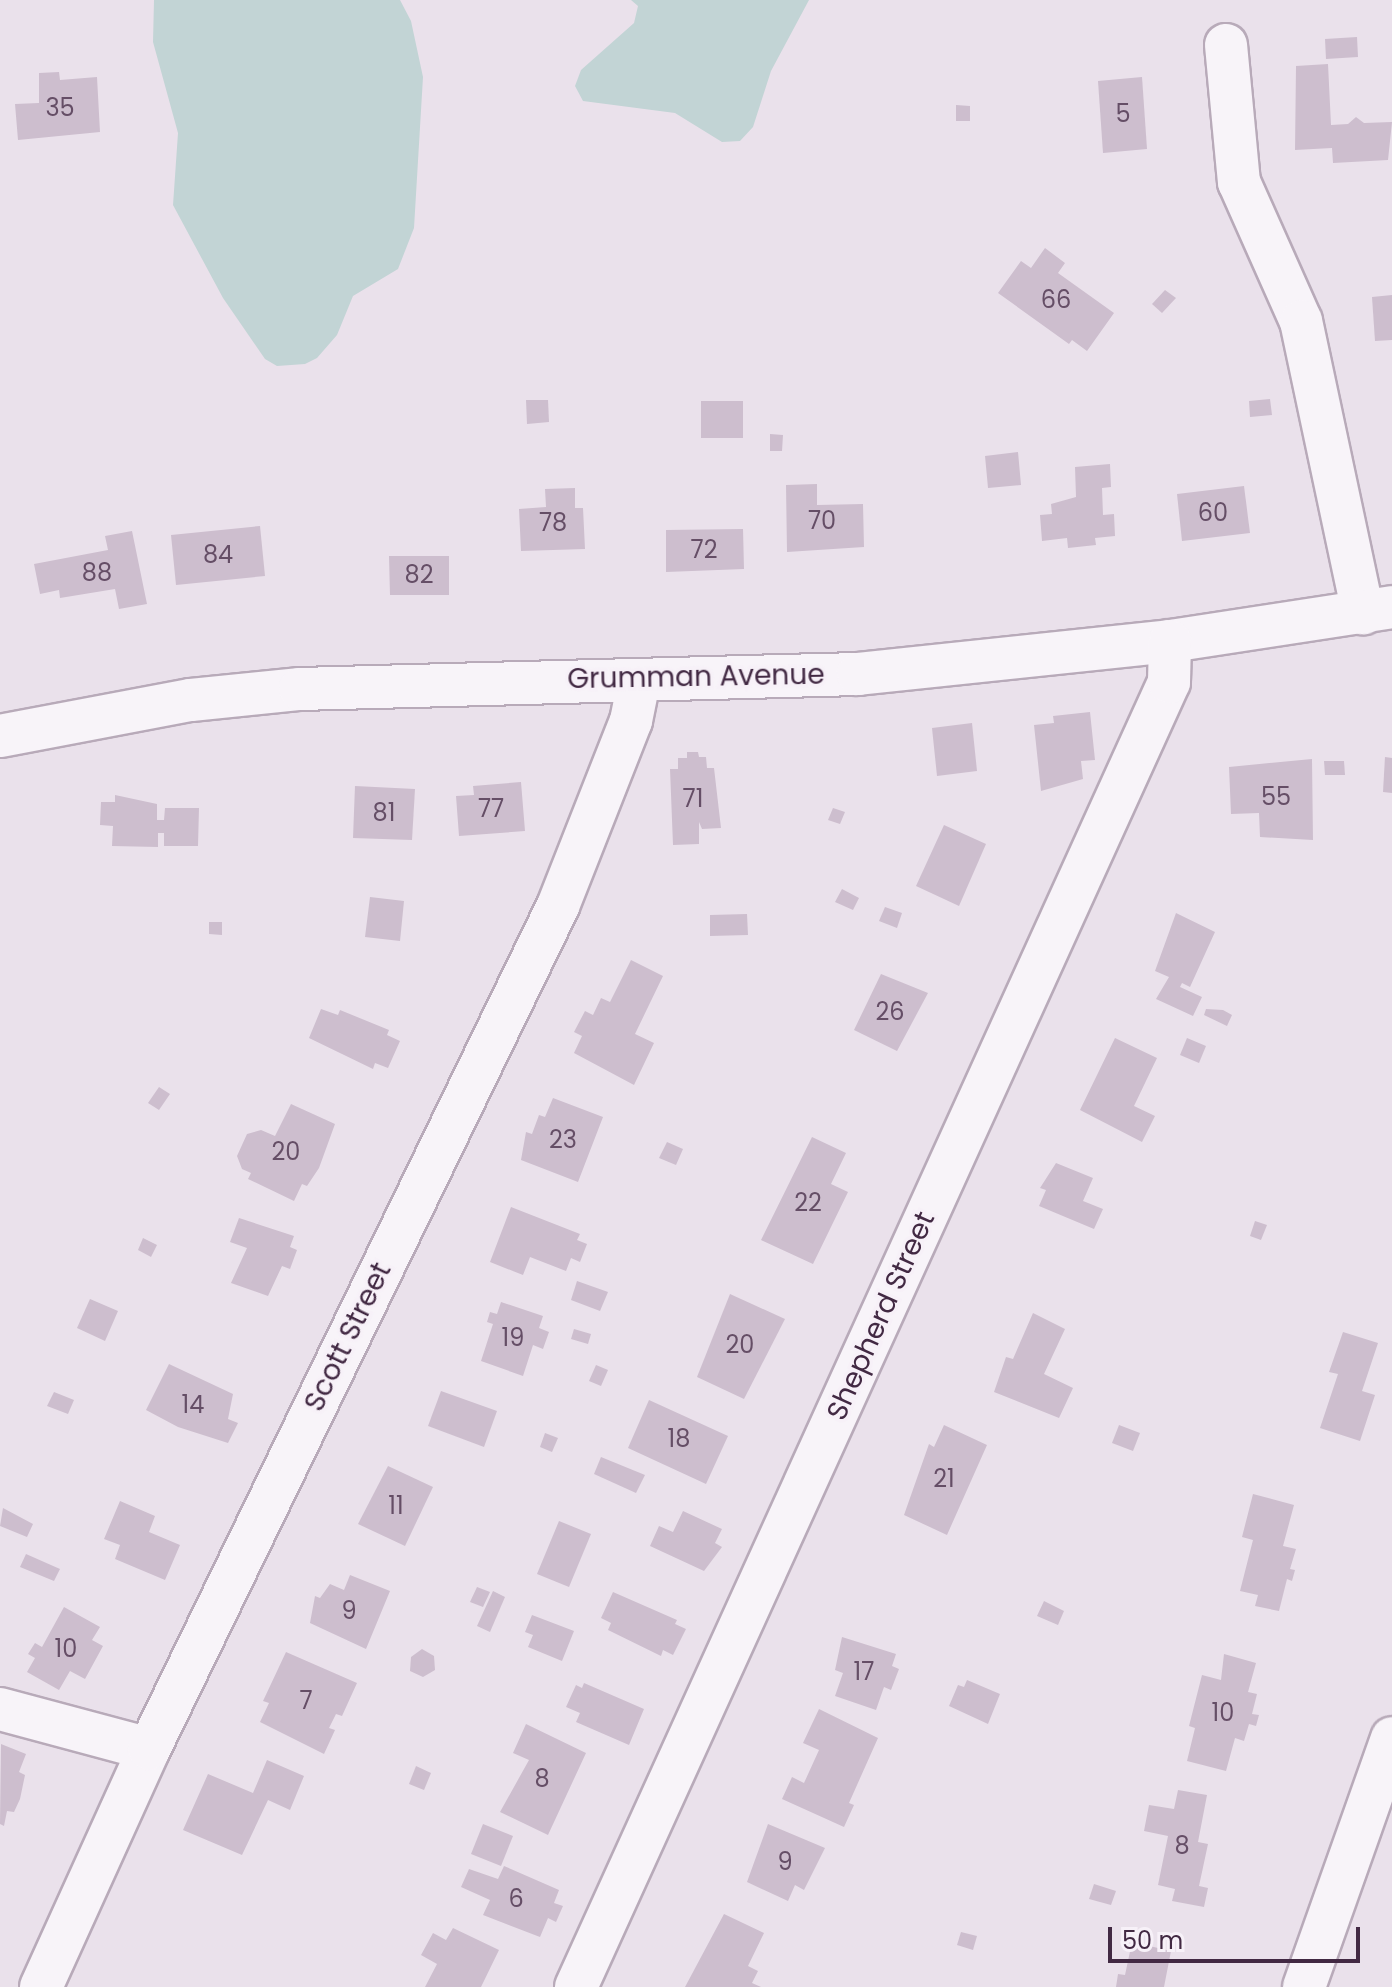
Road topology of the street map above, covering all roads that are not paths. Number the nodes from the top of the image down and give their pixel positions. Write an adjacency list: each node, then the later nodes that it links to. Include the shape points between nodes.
1 (1226, 45): 2 (street, via 1239,182 1301,321)
2 (1378, 610): 3 (street, Grumman Avenue)
3 (1170, 641): 4 (street, Grumman Avenue, via 858,674); 10 (street, Shepherd Street, via 1169,682)
4 (639, 681): 5 (street, Grumman Avenue, via 553,679 300,689 191,700); 8 (street, Scott Street, via 631,721 558,906)
5 (0, 736)
6 (0, 1709): 8 (street)
7 (1392, 1738): 11 (street)
8 (149, 1749): 9 (street, Scott Street)
9 (41, 1987)
10 (576, 1987)
11 (1304, 1987)

